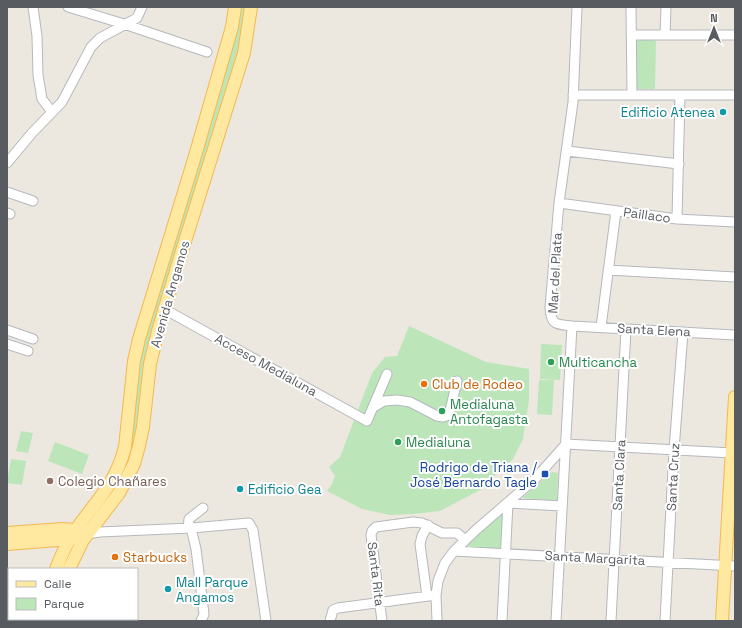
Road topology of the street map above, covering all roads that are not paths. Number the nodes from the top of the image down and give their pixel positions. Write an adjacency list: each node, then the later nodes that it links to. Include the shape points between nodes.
1 (33, 7): 18 (street, via 42,99)
2 (68, 7): 9 (street)
3 (142, 7): 9 (street, via 136,18)
4 (235, 7): 54 (main road, Avenida Angamos, via 232,27 139,338 122,458)
5 (251, 7): 30 (main road, Avenida Angamos, via 244,53)
6 (577, 7): 14 (street, Mar del Plata)
7 (631, 7): 10 (street)
8 (666, 7): 11 (street)
9 (124, 24): 13 (street); 18 (street, via 100,38 91,47 65,97)
10 (631, 35): 11 (street); 15 (street)
11 (665, 35): 12 (street)
12 (735, 35)
13 (206, 52)
14 (573, 95): 15 (street); 19 (street, Mar del Plata)
15 (632, 95): 16 (street)
16 (680, 95): 17 (street); 21 (street)
17 (735, 95)
18 (52, 112): 20 (street)
19 (567, 151): 21 (street); 24 (street, Mar del Plata)
20 (7, 163)
21 (679, 164): 26 (street)
22 (7, 192): 23 (street)
23 (33, 201)
24 (559, 203): 25 (street, Paillaco); 31 (street, Mar del Plata, via 551,317 558,324)
25 (616, 211): 26 (street, Paillaco); 28 (street)
26 (677, 219): 27 (street, Paillaco)
27 (735, 222)
28 (608, 270): 29 (street); 32 (street)
29 (735, 277)
30 (164, 310): 43 (street, Acceso Medialuna, via 367,422); 54 (main road, Avenida Angamos, via 150,364 142,434 134,464 106,511)
31 (572, 326): 32 (street, Santa Elena); 44 (street, Mar del Plata)
32 (601, 327): 33 (street, Santa Elena)
33 (626, 329): 35 (street, Santa Elena); 45 (street, Santa Clara)
34 (7, 330): 37 (street)
35 (683, 332): 36 (street, Santa Elena); 46 (street, Santa Cruz)
36 (735, 335)
37 (33, 339)
38 (7, 344): 39 (street)
39 (28, 351)
40 (387, 374): 43 (street)
41 (457, 381): 43 (street, via 449,415 443,417 410,402 397,400 384,401)
42 (735, 397): 47 (main road)
43 (374, 407)
44 (566, 444): 45 (street); 48 (street, via 536,478); 49 (street, Mar del Plata)
45 (620, 447): 46 (street); 60 (street, Santa Clara)
46 (674, 450): 47 (street); 61 (street, Santa Cruz)
47 (733, 454): 62 (main road)
48 (508, 503): 49 (street); 55 (street); 58 (street)
49 (562, 506): 59 (street, Mar del Plata)
50 (203, 508): 52 (street, via 189,519)
51 (428, 525): 55 (street, Santa Rita, via 442,533 456,533); 65 (street, via 420,544); 66 (street, Santa Rita, via 413,522 376,527 372,531)
52 (190, 528): 54 (street); 67 (street, via 196,548 204,614); 68 (street, via 249,523 253,530)
53 (7, 533): 54 (main road, via 62,529)
54 (84, 533): 56 (main road); 63 (main road, Avenida Angamos); 64 (main road, Avenida Angamos)
55 (465, 540): 57 (street)
56 (7, 544)
57 (454, 551): 58 (street, Santa Margarita); 65 (street, via 445,563)
58 (505, 553): 59 (street, Santa Margarita); 72 (street)
59 (560, 556): 60 (street, Santa Margarita); 73 (street, Mar del Plata)
60 (614, 560): 61 (street, Santa Margarita); 74 (street, Santa Clara)
61 (668, 563): 62 (street, Santa Margarita); 75 (street, Santa Cruz)
62 (730, 566): 76 (main road)
63 (57, 568)
64 (69, 568)
65 (432, 595): 66 (street); 71 (street)
66 (380, 603): 69 (street, via 338,608 333,610); 70 (street, Santa Rita)
67 (200, 621)
68 (266, 621)
69 (330, 621)
70 (382, 621)
71 (437, 621)
72 (502, 621)
73 (556, 621)
74 (611, 621)
75 (665, 621)
76 (722, 621)

